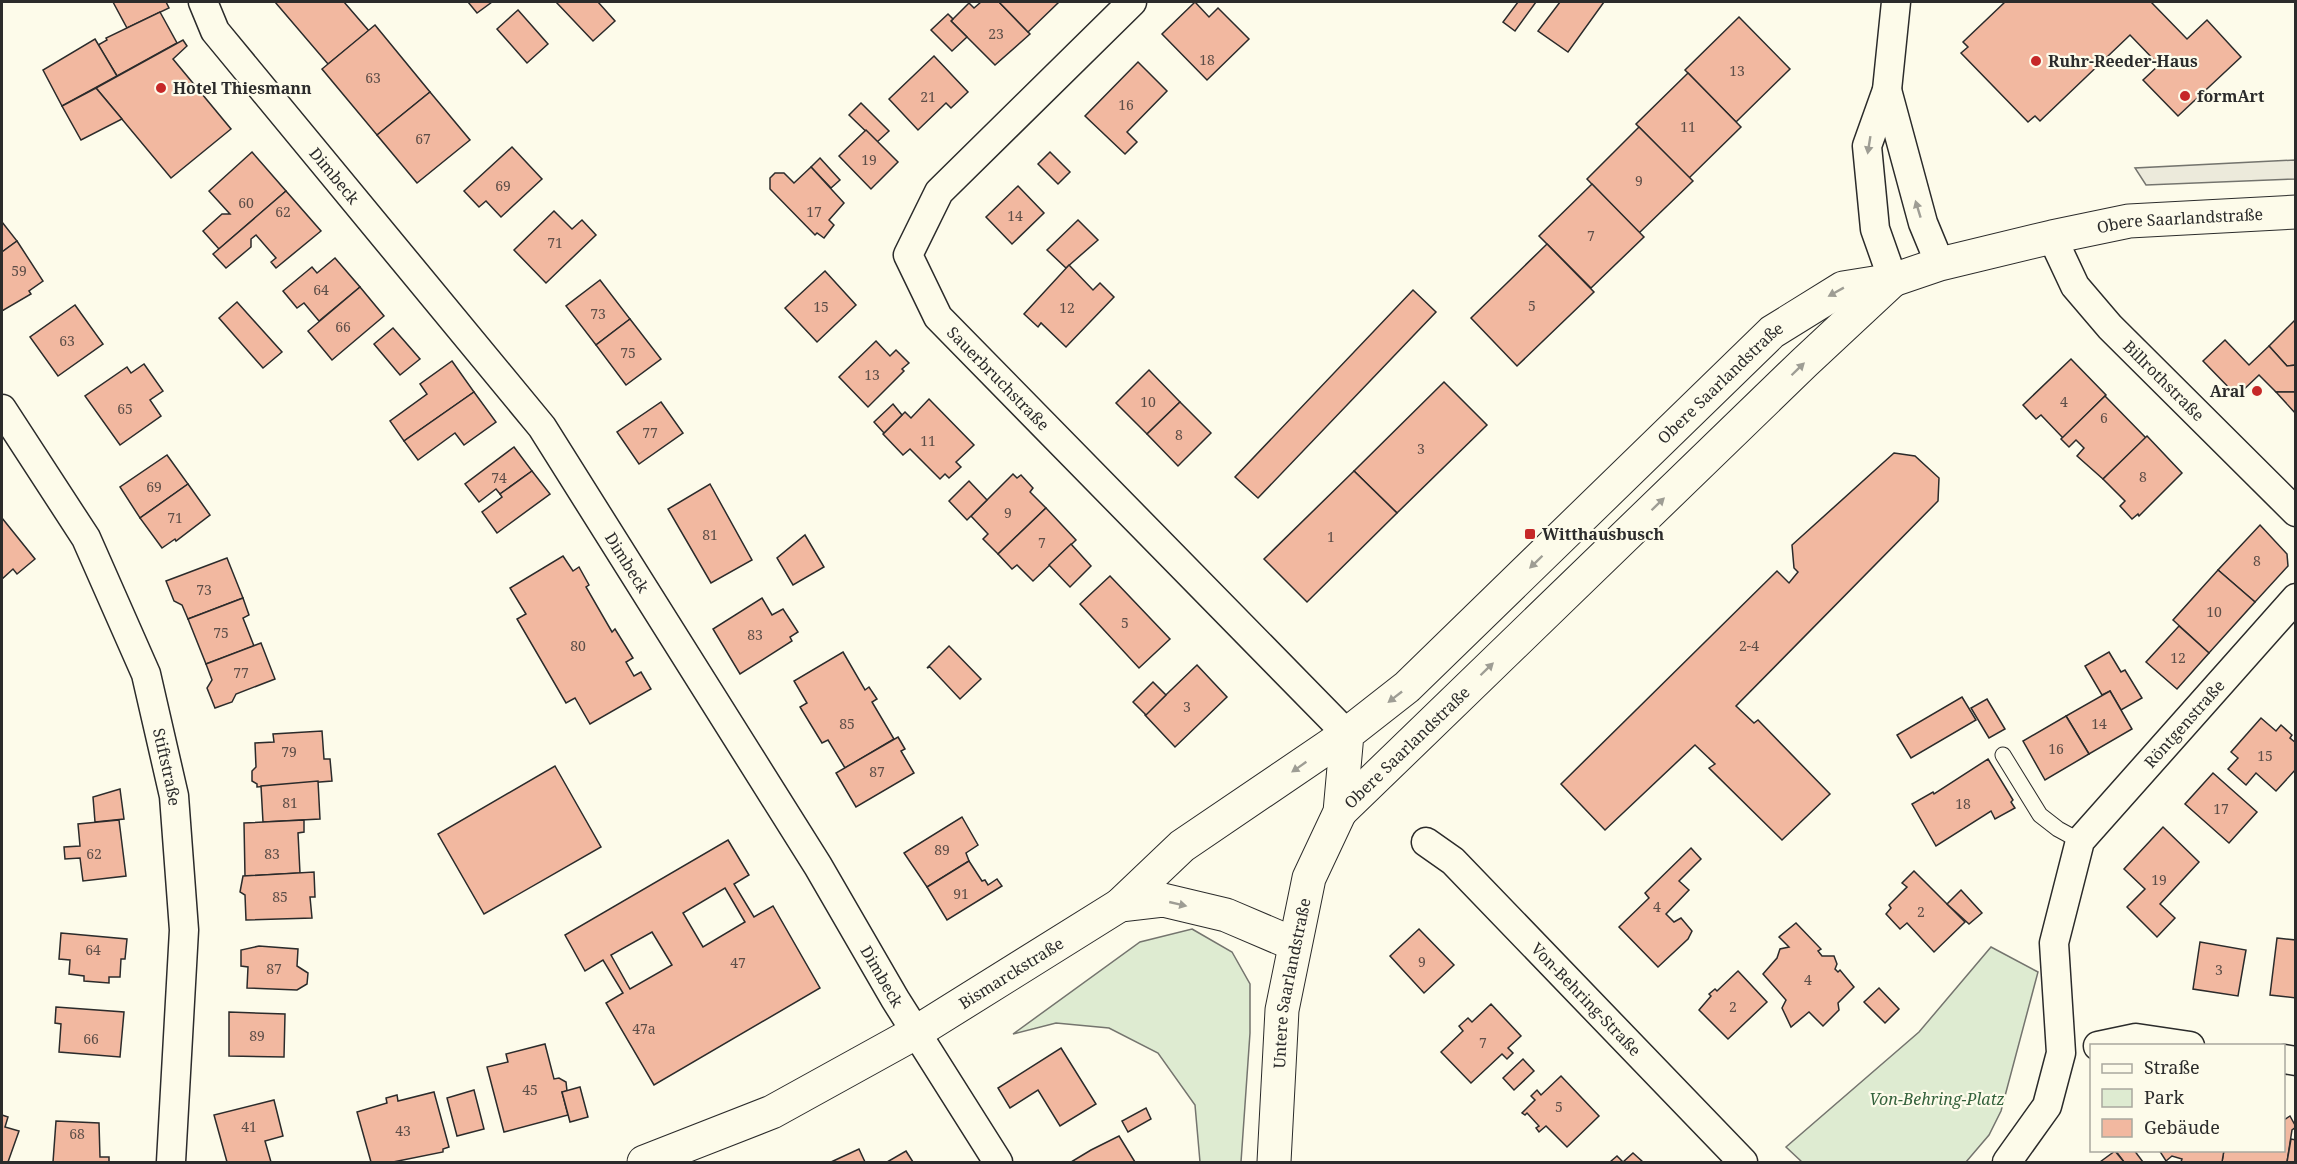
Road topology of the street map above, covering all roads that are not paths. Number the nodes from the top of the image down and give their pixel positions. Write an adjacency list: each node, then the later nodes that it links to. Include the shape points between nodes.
1 (202, 2): 20 (street, Dimbeck, via 215,31 542,427 818,866)
2 (1132, 2): 13 (street, Sauerbruchstraße, via 939,192 908,255 938,317)
3 (1896, 2): 4 (street)
4 (1887, 90): 7 (street, one-way to 4, via 1923,223); 8 (street, one-way to 8, via 1867,146 1875,229)
5 (2295, 212): 6 (main road, Obere Saarlandstraße, via 2129,221)
6 (2052, 237): 7 (main road, Obere Saarlandstraße); 11 (street, Billrothstraße, via 2075,286 2110,327)
7 (1940, 264): 8 (main road, Obere Saarlandstraße)
8 (1893, 280): 13 (main road, Obere Saarlandstraße, one-way to 13, via 1843,288 1772,332 1407,687); 15 (main road, Obere Saarlandstraße, one-way to 8)
9 (2, 408): 10 (street, Stiftstraße)
10 (11, 442): 25 (street, Stiftstraße, via 86,538 147,674 174,796 184,930)
11 (2295, 512)
12 (2295, 598): 17 (street, Röntgenstraße)
13 (1347, 734): 15 (main road, Obere Saarlandstraße); 18 (main road, Bismarckstraße, one-way to 18, via 1182,846)
14 (2003, 755): 17 (lane, via 2040,814)
15 (1340, 812): 19 (main road, Untere Saarlandstraße, via 1309,878)
16 (1426, 842): 29 (street, Von-Behring-Straße, via 1453,861)
17 (2078, 846): 24 (street, via 2054,943)
18 (1120, 905): 19 (main road, one-way to 19, via 1162,900 1226,915); 20 (main road, Bismarckstraße)
19 (1294, 944): 28 (main road, Untere Saarlandstraße, via 1282,1010)
20 (915, 1033): 26 (main road, Bismarckstraße, via 772,1112); 27 (street, Dimbeck)
21 (2108, 1044): 22 (street, via 2136,1038)
22 (2176, 1044)
23 (2090, 1047): 24 (street)
24 (2061, 1053): 30 (street, via 2047,1106)
25 (171, 1162)
26 (644, 1162)
27 (998, 1162)
28 (1274, 1162)
29 (1743, 1162)
30 (2007, 1162)

